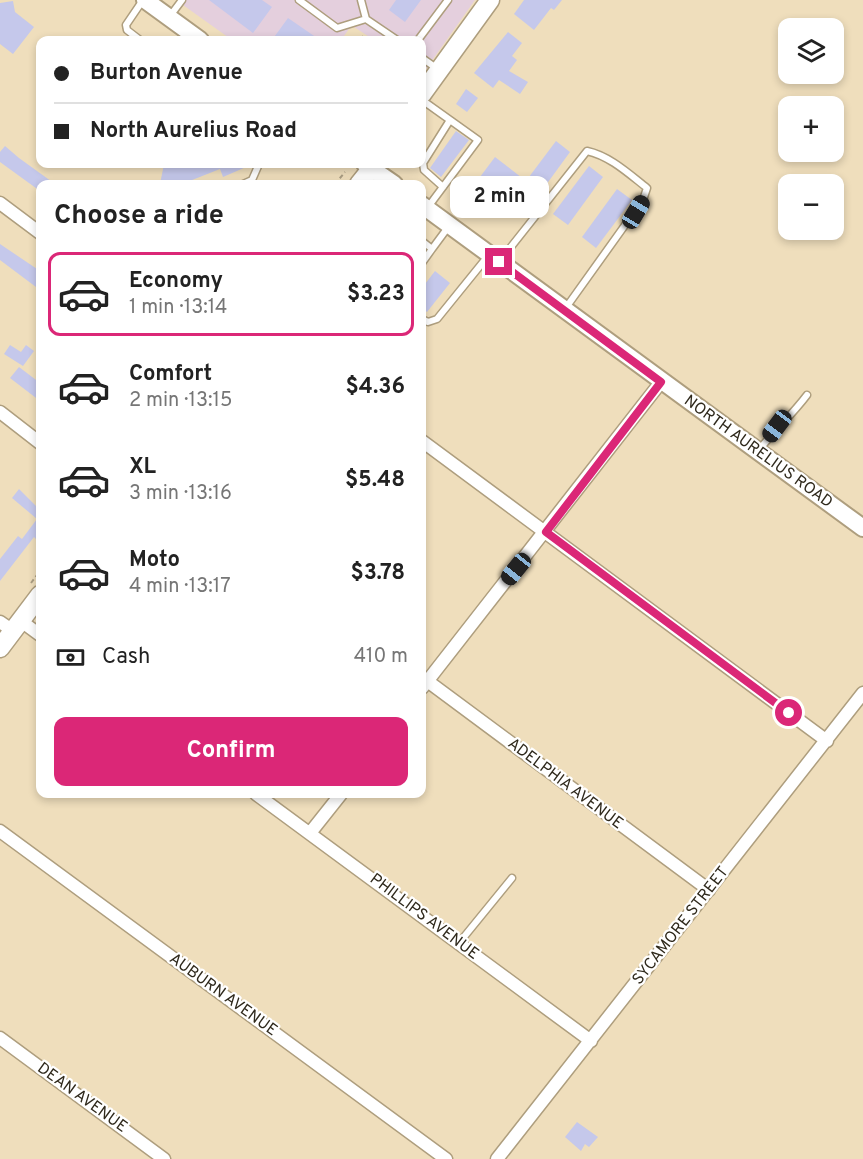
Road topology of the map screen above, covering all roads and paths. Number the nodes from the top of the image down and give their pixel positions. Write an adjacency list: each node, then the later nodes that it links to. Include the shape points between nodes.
1 (144, 0): 7 (street); 9 (lane, via 126,26)
2 (182, 0): 7 (lane)
3 (299, 0): 8 (lane, via 337,28)
4 (362, 0): 8 (lane)
5 (448, 0): 12 (lane)
6 (490, 0): 14 (main road)
7 (169, 18): 10 (street)
8 (366, 19): 11 (lane)
9 (135, 36)
10 (194, 36)
11 (391, 36)
12 (421, 36)
13 (426, 61): 14 (lane)
14 (439, 70): 15 (main road)
15 (426, 88)
16 (426, 103): 17 (lane)
17 (450, 120): 18 (lane); 26 (lane, via 478,140)
18 (426, 158)
19 (257, 168): 23 (lane)
20 (375, 168): 25 (street)
21 (424, 168): 26 (lane)
22 (345, 172): 24 (path)
23 (252, 180)
24 (338, 180)
25 (389, 180)
26 (443, 187): 28 (lane)
27 (0, 203): 31 (street)
28 (426, 205)
29 (426, 208): 30 (street, NORTH AURELIUS ROAD)
30 (450, 226): 33 (lane); 35 (street, NORTH AURELIUS ROAD)
31 (36, 230)
32 (426, 244): 33 (lane)
33 (432, 249): 34 (lane)
34 (426, 257)
35 (494, 259): 36 (street, NORTH AURELIUS ROAD); 36 (lane, via 587,151 600,154 635,179 647,188 643,200); 37 (lane, via 463,287 437,319)
36 (564, 310): 38 (street, NORTH AURELIUS ROAD)
37 (426, 321)
38 (661, 382): 43 (street, NORTH AURELIUS ROAD); 45 (street)
39 (807, 395): 43 (lane)
40 (0, 412): 41 (street)
41 (36, 440)
42 (426, 444): 45 (street)
43 (758, 452): 44 (street, NORTH AURELIUS ROAD)
44 (863, 528)
45 (546, 532): 50 (street); 53 (street)
46 (36, 599): 47 (main road)
47 (11, 625): 48 (street); 49 (main road)
48 (36, 634)
49 (0, 648)
50 (426, 678)
51 (426, 684): 59 (street, ADELPHIA AVENUE)
52 (863, 693): 53 (street, SYCAMORE STREET)
53 (827, 741): 59 (street, SYCAMORE STREET)
54 (262, 798): 57 (street, PHILLIPS AVENUE)
55 (338, 798): 57 (street)
56 (0, 831): 64 (street, AUBURN AVENUE)
57 (310, 833): 60 (street, PHILLIPS AVENUE)
58 (512, 878): 60 (lane)
59 (709, 890): 62 (street, SYCAMORE STREET)
60 (459, 944): 62 (street, PHILLIPS AVENUE)
61 (0, 1038): 63 (street, DEAN AVENUE)
62 (591, 1041): 65 (street, SYCAMORE STREET)
63 (164, 1159)
64 (446, 1159)
65 (497, 1159)

